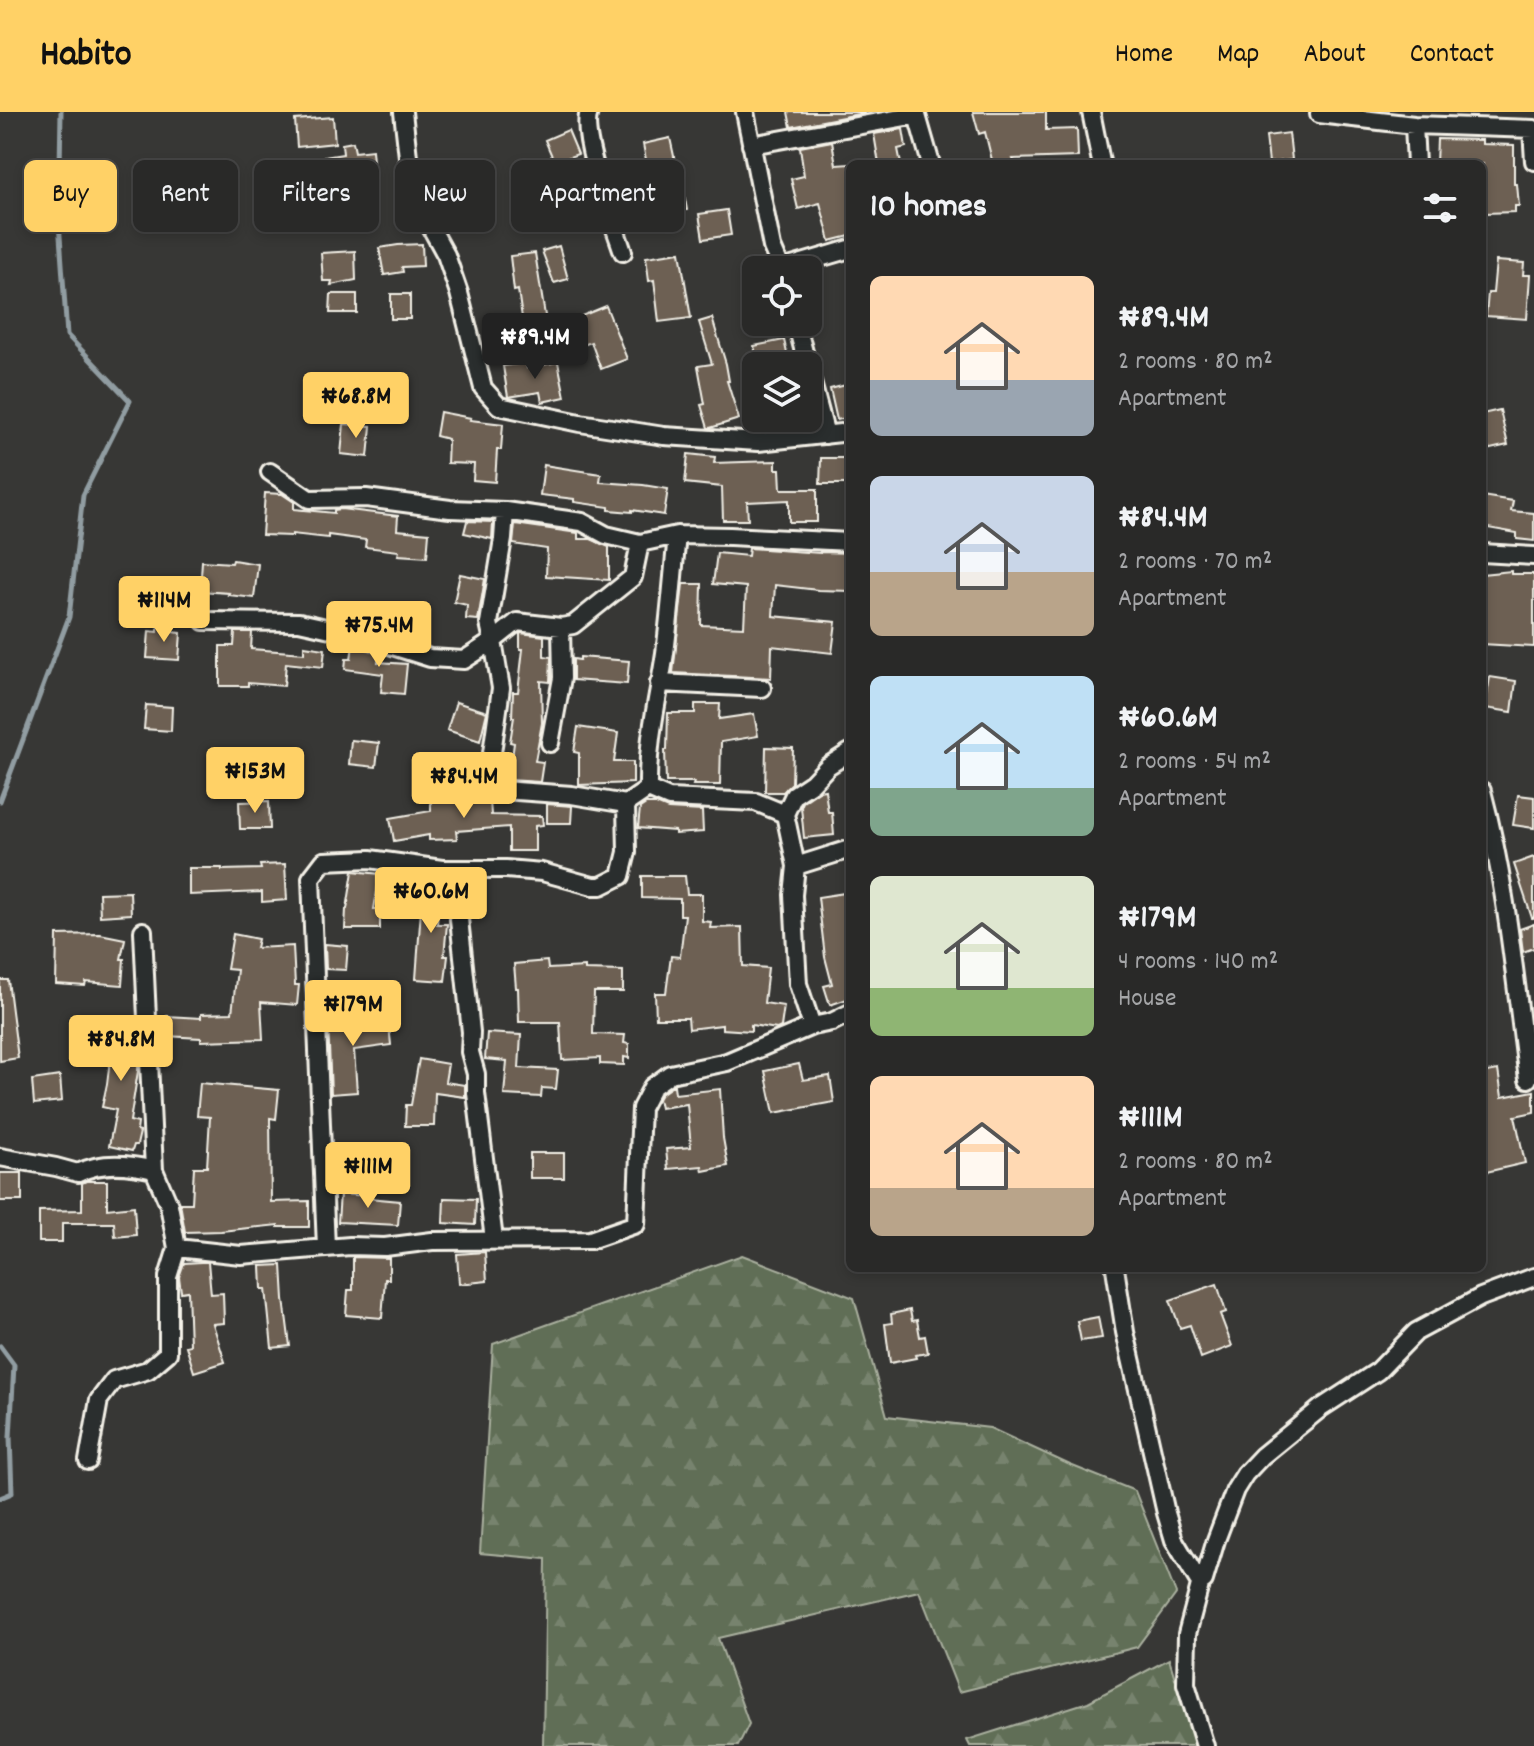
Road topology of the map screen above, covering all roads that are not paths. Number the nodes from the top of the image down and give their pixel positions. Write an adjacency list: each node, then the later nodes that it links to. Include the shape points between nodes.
1 (403, 112): 20 (street, via 412,193 446,255 483,388 499,406 664,436 758,442)
2 (589, 112): 15 (street, via 593,158)
3 (745, 112): 9 (street)
4 (1091, 112): 11 (street)
5 (917, 114): 9 (street); 10 (street)
6 (1319, 114): 7 (street)
7 (1414, 125): 8 (street); 12 (street)
8 (1533, 129): 13 (street)
9 (751, 145): 16 (street)
10 (930, 160)
11 (1101, 160)
12 (1416, 160)
13 (1534, 161)
14 (846, 250): 17 (street)
15 (623, 252)
16 (776, 256)
17 (822, 258)
18 (800, 336): 20 (street)
19 (846, 432): 20 (street)
20 (826, 435)
21 (270, 472): 22 (street, via 309,499 366,498)
22 (505, 511): 25 (street, via 582,522 606,535); 30 (street, via 489,623)
23 (677, 535): 24 (street); 25 (street); 31 (street)
24 (846, 542)
25 (640, 543): 29 (street, via 633,577 573,625)
26 (1486, 553): 27 (street)
27 (1534, 556)
28 (204, 621): 30 (street, via 299,622 430,658 464,660)
29 (561, 627): 30 (street, via 517,622); 33 (street, via 562,678)
30 (493, 641): 36 (street, via 501,688 487,789)
31 (659, 683): 32 (street); 35 (street)
32 (762, 688)
33 (550, 743)
34 (846, 755): 38 (street, via 794,795)
35 (648, 789): 36 (street); 38 (street, via 669,798 756,802)
36 (626, 804): 41 (street, via 627,852 621,876 601,886 542,872)
37 (1486, 805): 45 (street, via 1505,899)
38 (785, 814): 40 (street)
39 (846, 850): 40 (street)
40 (796, 866): 44 (street, via 798,984)
41 (458, 870): 48 (street, via 470,1052); 50 (street, via 370,859 324,861 311,878)
42 (143, 931): 47 (street)
43 (846, 1015): 44 (street)
44 (812, 1026): 48 (street, via 727,1062 670,1074 652,1087 641,1108 636,1224 590,1240)
45 (1528, 1079)
46 (0, 1157): 47 (street, via 78,1173 108,1164)
47 (154, 1170): 49 (street, via 169,1205)
48 (494, 1240): 50 (street)
49 (177, 1248): 50 (street, via 241,1255); 53 (street, via 168,1277 168,1353 148,1370 114,1380 99,1400)
50 (326, 1248)
51 (1116, 1272): 54 (street, via 1166,1513 1174,1540)
52 (1534, 1277): 54 (street, via 1481,1297 1416,1332 1378,1371 1262,1456 1235,1490)
53 (88, 1461)
54 (1201, 1581): 55 (street, via 1187,1634 1186,1684)
55 (1205, 1746)

